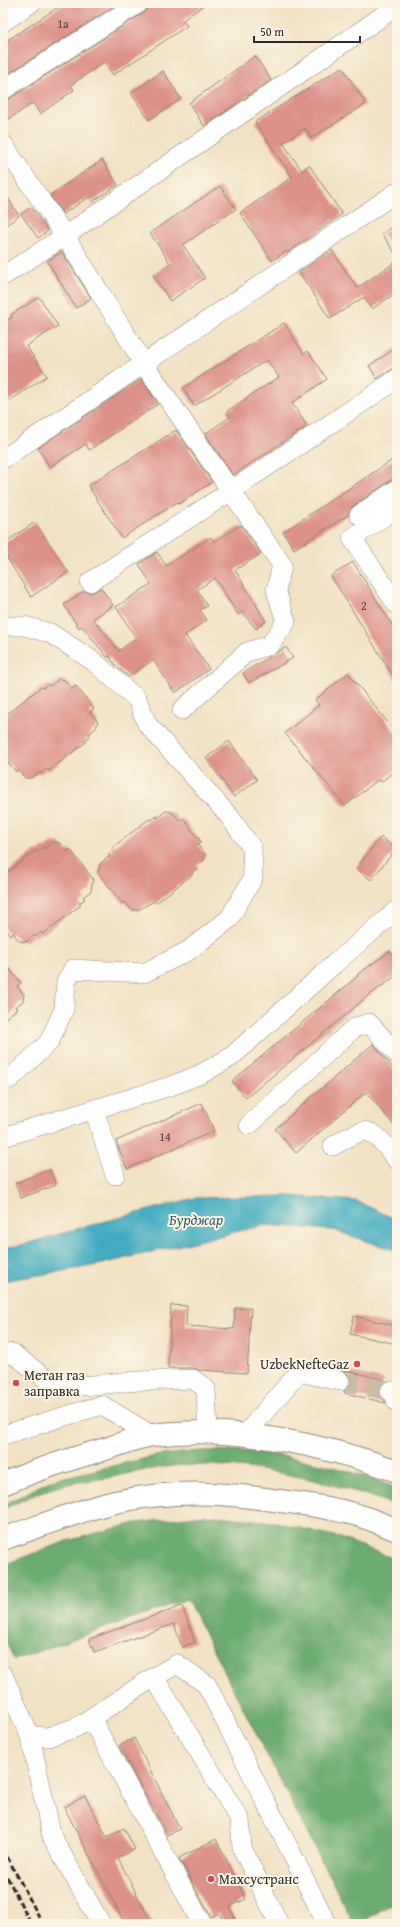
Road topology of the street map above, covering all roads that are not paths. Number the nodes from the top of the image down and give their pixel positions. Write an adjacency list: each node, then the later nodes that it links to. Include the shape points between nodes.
1 (31, 3): 4 (lane)
2 (139, 3): 5 (lane)
3 (397, 6): 8 (lane)
4 (3, 22)
5 (3, 90)
6 (3, 144): 8 (lane)
7 (397, 192): 10 (lane)
8 (65, 236): 9 (lane); 10 (lane)
9 (3, 276)
10 (144, 364): 12 (lane); 14 (lane)
11 (397, 379): 14 (lane)
12 (3, 459)
13 (397, 489): 16 (lane)
14 (231, 491): 17 (lane); 20 (lane, via 282,565 276,590 286,622 270,645 247,652)
15 (397, 508): 18 (lane, via 352,538)
16 (359, 515)
17 (90, 582)
18 (397, 605)
19 (3, 626): 23 (lane, via 24,626 50,633 93,660 137,699 147,724 229,816 252,848 253,878 229,918 188,951 144,973 73,969 66,982 64,1009 49,1042 11,1078)
20 (182, 710)
21 (397, 910): 24 (lane, via 231,1057 186,1080)
22 (397, 1054): 25 (lane, via 369,1023 354,1028)
23 (3, 1081)
24 (94, 1109): 26 (lane); 29 (lane)
25 (249, 1125)
26 (3, 1137)
27 (333, 1146): 28 (lane, via 362,1131 372,1133)
28 (397, 1160)
29 (115, 1175)
30 (3, 1356): 32 (lane, via 12,1353 58,1388 193,1379 206,1389)
31 (340, 1381): 35 (lane, via 299,1372)
32 (208, 1434): 34 (main road); 35 (main road)
33 (3, 1435): 34 (lane, via 102,1405)
34 (151, 1435): 36 (main road, via 82,1446); 38 (main road, via 58,1463)
35 (244, 1436): 37 (main road, via 328,1450)
36 (3, 1471)
37 (397, 1471)
38 (3, 1484)
39 (397, 1530): 40 (main road, via 358,1515 318,1506 222,1493 192,1493 149,1496 114,1503)
40 (3, 1539)
41 (3, 1675): 44 (lane)
42 (154, 1677): 43 (lane); 47 (lane, via 240,1820 242,1848); 48 (lane, via 177,1664 207,1685)
43 (91, 1718): 44 (lane, via 77,1727 48,1737); 46 (lane)
44 (30, 1736): 45 (lane, via 52,1837)
45 (101, 1924)
46 (202, 1924)
47 (279, 1924)
48 (327, 1924)

